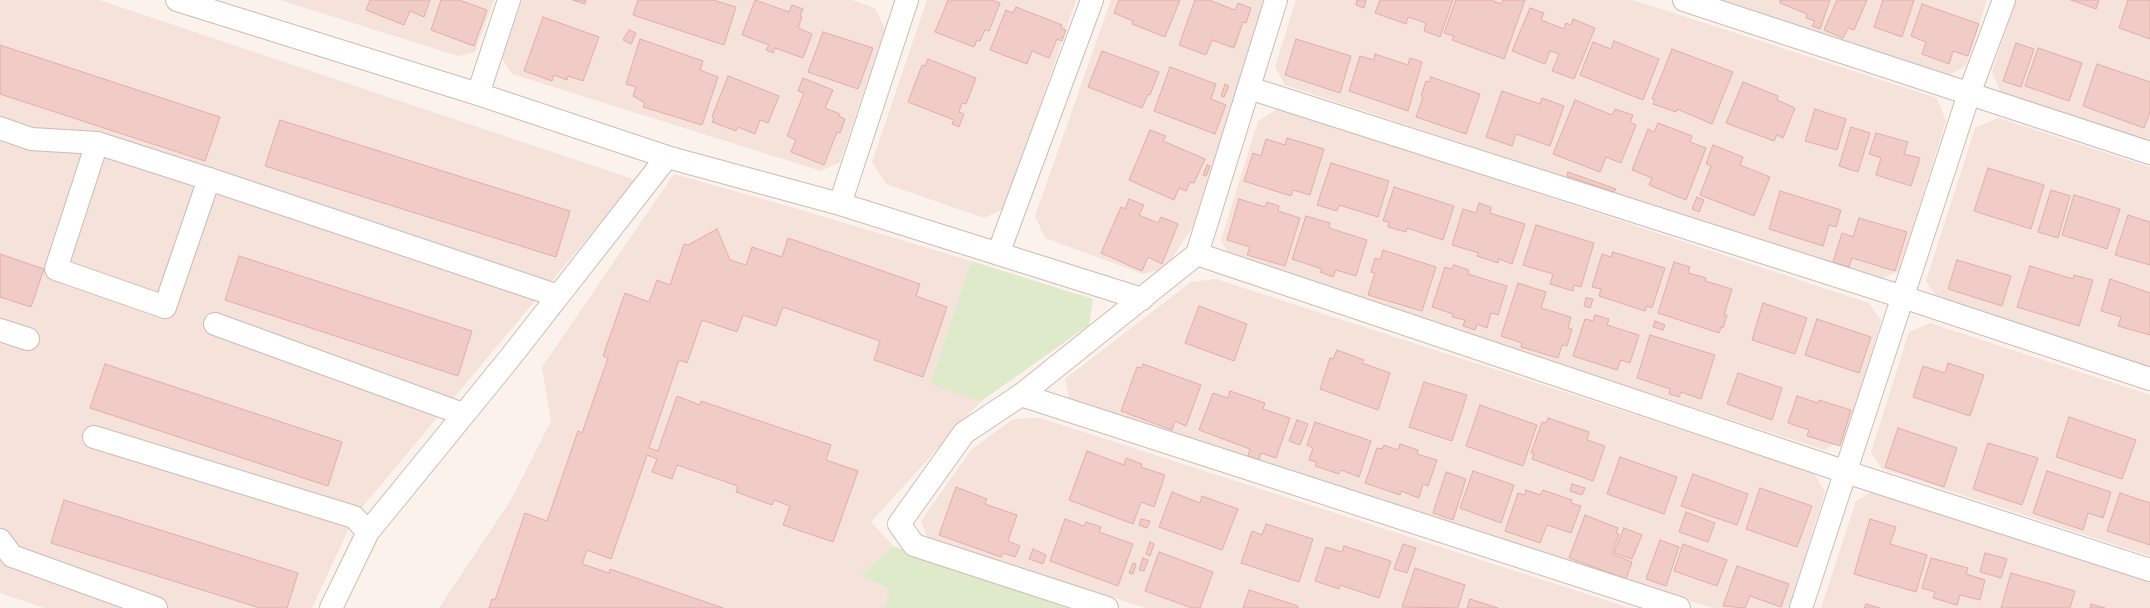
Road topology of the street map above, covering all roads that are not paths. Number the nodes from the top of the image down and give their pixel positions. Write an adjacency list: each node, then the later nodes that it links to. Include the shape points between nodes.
1 (177, 0): 9 (street)
2 (509, 0): 9 (street)
3 (1092, 0): 17 (street)
4 (1276, 0): 8 (street)
5 (1684, 0): 10 (street)
6 (2004, 0): 10 (street)
7 (903, 1): 16 (street)
8 (1249, 88): 18 (street); 20 (street)
9 (478, 94): 14 (street)
10 (1970, 94): 13 (street); 20 (street)
11 (0, 128): 12 (street, via 31,138)
12 (97, 143): 15 (street); 15 (street, via 56,269 165,307)
13 (2150, 153)
14 (667, 157): 16 (street); 19 (street)
15 (210, 179): 19 (street)
16 (840, 204): 17 (street)
17 (998, 254): 21 (street)
18 (1197, 254): 21 (street); 29 (street)
19 (558, 296): 27 (street)
20 (1903, 297): 25 (street); 29 (street)
21 (1142, 299): 26 (street)
22 (215, 324): 27 (street)
23 (0, 330): 24 (street)
24 (28, 339)
25 (2150, 379)
26 (1020, 395): 35 (street, via 964,433 899,524 914,545); 36 (street)
27 (464, 414): 30 (street)
28 (94, 437): 30 (street, via 354,517)
29 (1846, 472): 32 (street); 37 (street)
30 (368, 532): 34 (street)
31 (4, 550): 33 (street)
32 (2150, 570)
33 (156, 608)
34 (331, 608)
35 (1107, 608)
36 (1679, 608)
37 (1801, 608)

